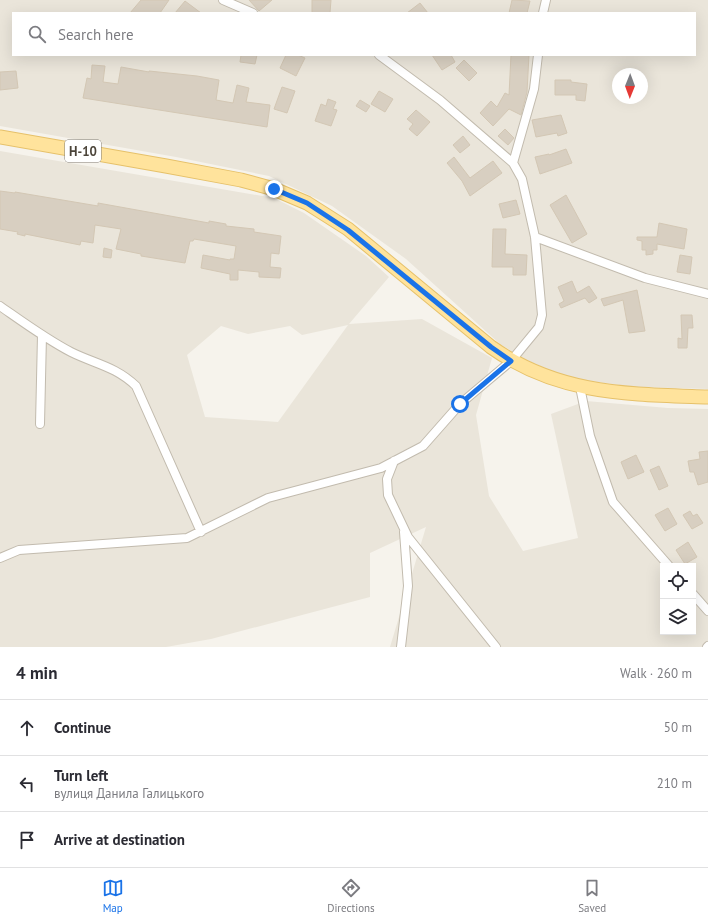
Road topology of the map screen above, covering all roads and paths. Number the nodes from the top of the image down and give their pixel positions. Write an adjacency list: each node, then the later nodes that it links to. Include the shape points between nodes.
1 (223, 0): 3 (street)
2 (546, 0): 4 (street)
3 (251, 12)
4 (543, 12)
5 (380, 56): 8 (street, via 440,100)
6 (538, 56): 8 (street, via 534,89)
7 (0, 137): 13 (main road, Н-10, via 241,180 294,197 348,230)
8 (513, 164): 9 (street, via 522,179)
9 (534, 237): 10 (street, via 645,278); 13 (street, via 542,315 539,327)
10 (708, 294)
11 (0, 306): 12 (street)
12 (42, 335): 16 (street); 19 (street, via 72,352 123,374 136,386)
13 (511, 361): 14 (main road, Н-10, via 558,381); 17 (street, via 460,404 423,446)
14 (580, 387): 15 (main road, Н-10, via 639,395); 21 (street, via 590,436 613,502)
15 (708, 397)
16 (40, 424)
17 (394, 461): 18 (street, via 386,479 388,495); 19 (street, via 382,468 268,498)
18 (404, 528): 24 (street, via 408,586); 25 (street, via 408,537)
19 (201, 532): 20 (street, via 187,538 19,550)
20 (0, 558)
21 (666, 563)
22 (696, 597): 23 (street)
23 (708, 611)
24 (401, 647)
25 (496, 647)

